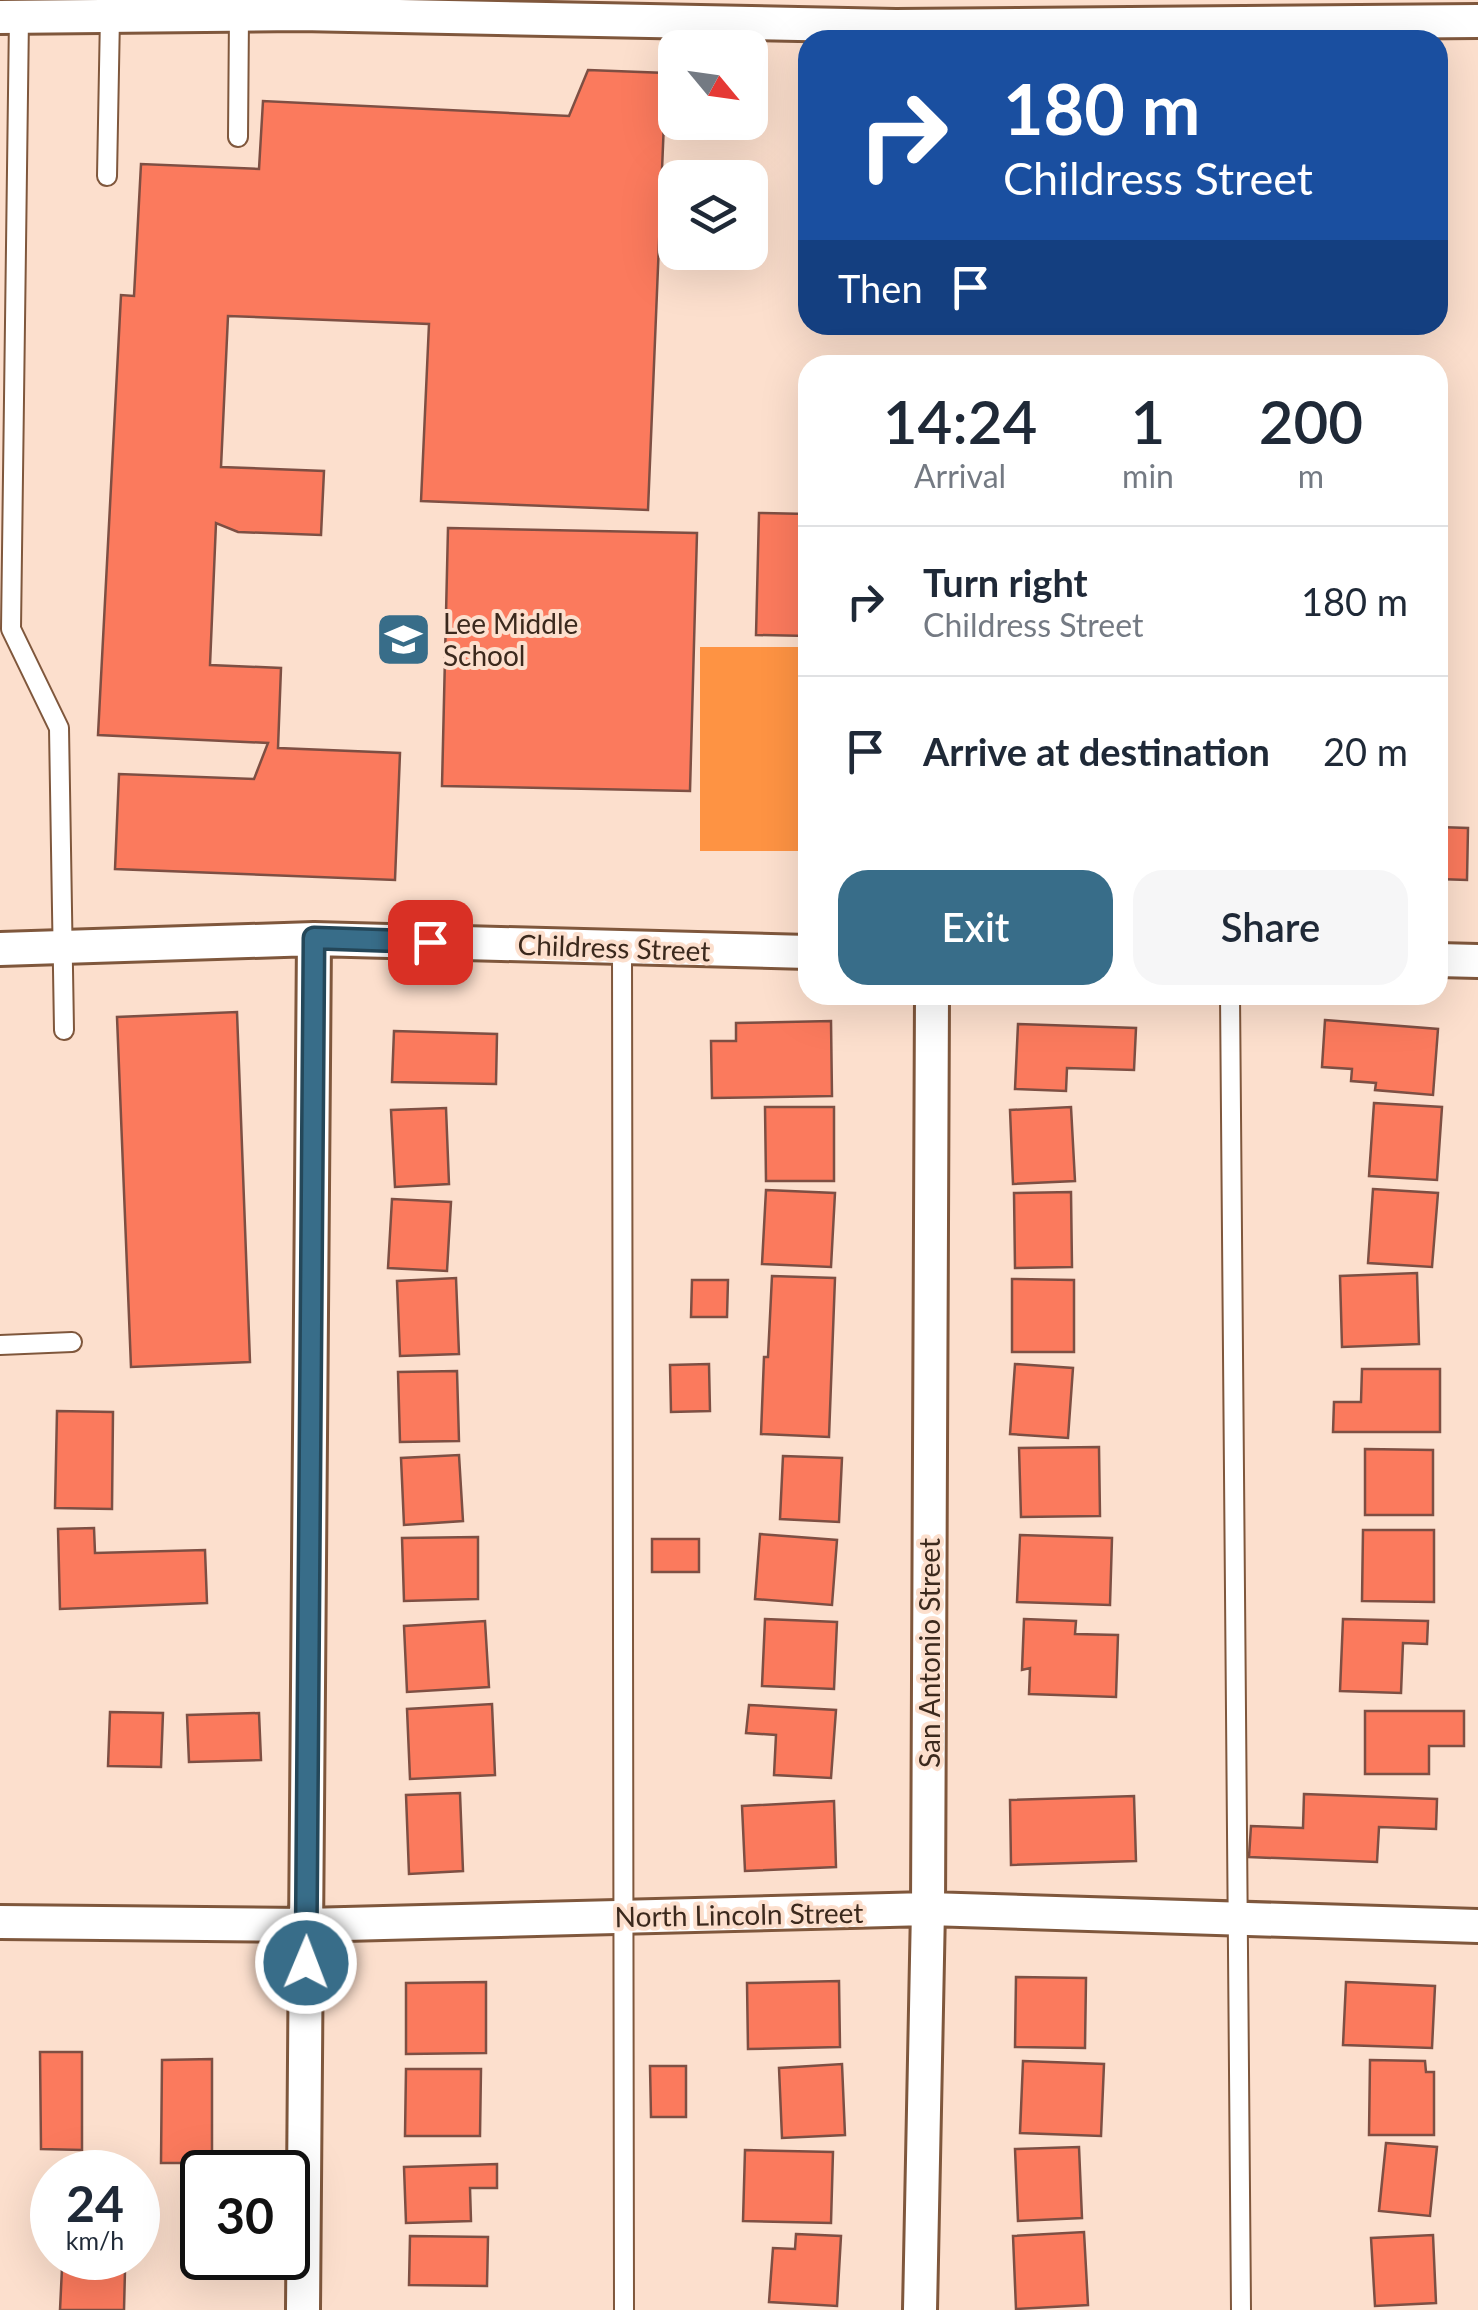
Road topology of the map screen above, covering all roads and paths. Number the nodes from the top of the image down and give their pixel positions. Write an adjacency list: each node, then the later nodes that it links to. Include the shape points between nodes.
1 (184, 7): 6 (street); 7 (street)
2 (300, 7): 3 (street); 6 (street)
3 (612, 10): 5 (street)
4 (1226, 12): 5 (street); 9 (street)
5 (896, 13)
6 (240, 14): 10 (lane)
7 (110, 16): 8 (street); 11 (lane)
8 (10, 17): 13 (lane, via 10,628 59,728)
9 (1478, 21)
10 (238, 136)
11 (107, 176)
12 (314, 938): 13 (street, Childress Street); 14 (street, Childress Street); 28 (street)
13 (62, 947): 15 (street, Childress Street); 21 (lane)
14 (622, 947): 16 (street, Childress Street); 25 (lane)
15 (0, 949)
16 (798, 952)
17 (1448, 960): 18 (street)
18 (1478, 961)
19 (932, 1005): 24 (street, San Antonio Street)
20 (1230, 1005): 26 (lane)
21 (64, 1030)
22 (72, 1342): 23 (lane)
23 (0, 1345)
24 (928, 1909): 25 (street, North Lincoln Street); 26 (street, North Lincoln Street); 32 (street, San Antonio Street)
25 (623, 1917): 28 (street, North Lincoln Street); 31 (lane)
26 (1237, 1918): 29 (street, North Lincoln Street); 33 (lane)
27 (0, 1922): 28 (street, North Lincoln Street)
28 (306, 1925): 30 (street)
29 (1478, 1926)
30 (303, 2310)
31 (624, 2310)
32 (920, 2310)
33 (1241, 2310)

